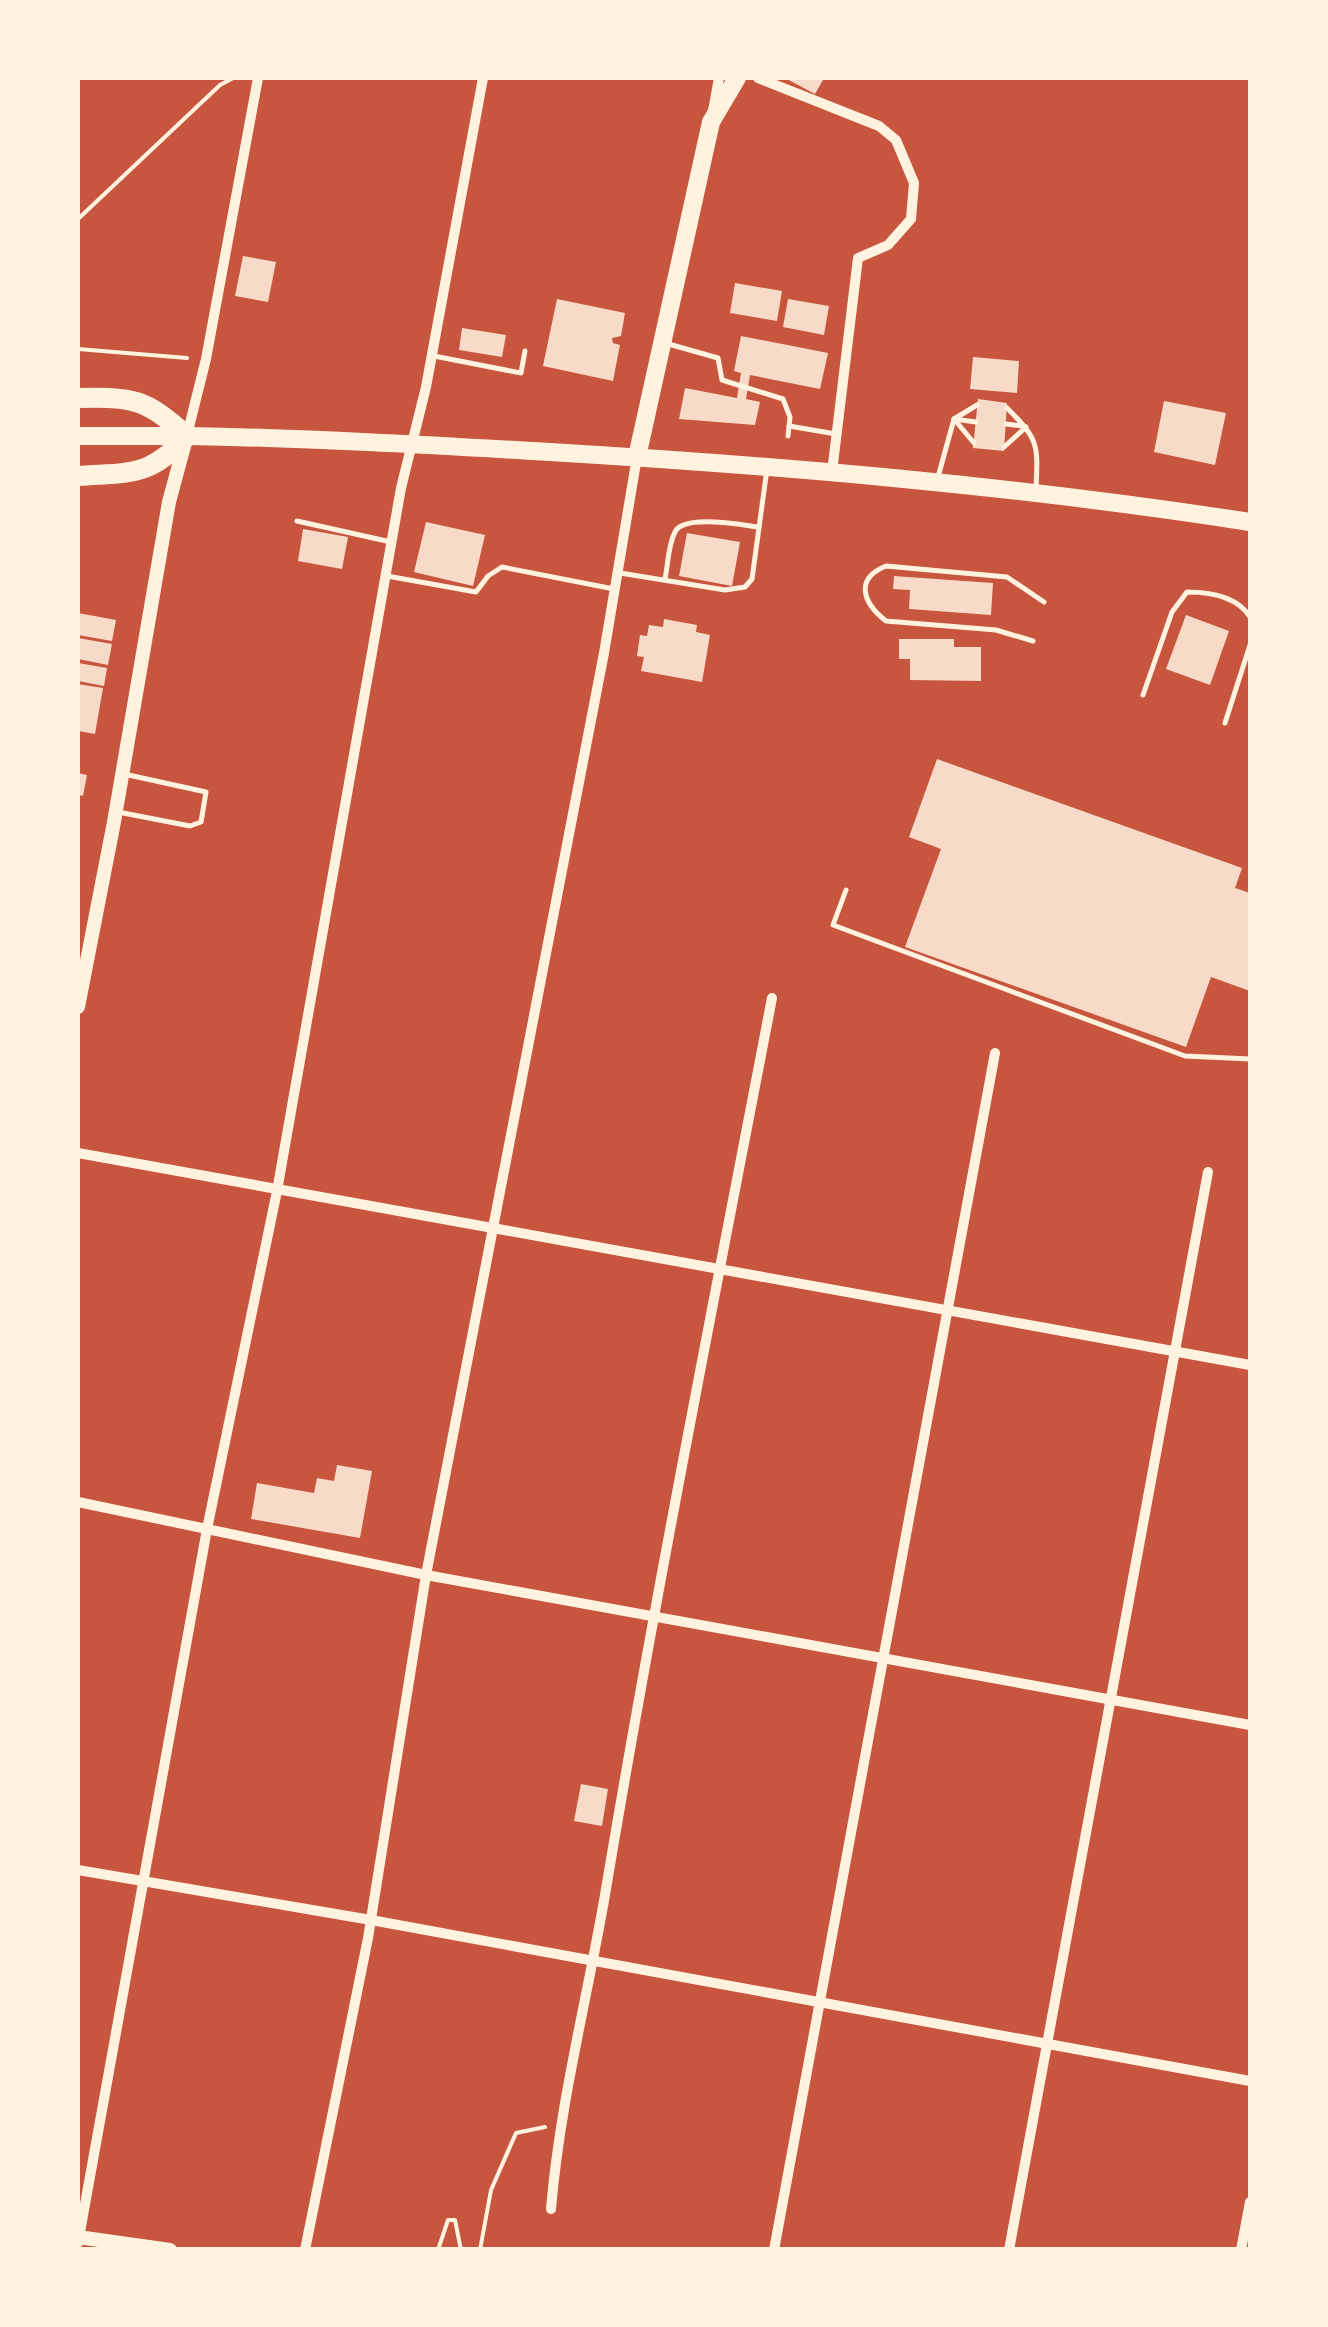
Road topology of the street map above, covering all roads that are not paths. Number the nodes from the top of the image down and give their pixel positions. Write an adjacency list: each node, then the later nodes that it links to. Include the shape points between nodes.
1 (258, 78): 20 (street)
2 (484, 78): 9 (street)
3 (719, 78): 6 (street)
4 (737, 78): 6 (main road)
5 (758, 78): 18 (street, via 879,126 896,140 914,183 910,219 888,245 858,258)
6 (711, 122): 7 (main road)
7 (662, 342): 16 (lane, via 718,358 722,380 783,399); 25 (main road)
8 (525, 352): 9 (lane, via 520,373)
9 (431, 355): 23 (street)
10 (78, 398): 20 (highway, via 139,400)
11 (977, 405): 13 (lane)
12 (1007, 408): 17 (lane)
13 (954, 419): 14 (lane); 22 (lane); 29 (lane)
14 (976, 422)
15 (1006, 424): 17 (lane)
16 (789, 426): 18 (lane); 21 (lane)
17 (1026, 427): 24 (lane); 30 (lane, via 1038,448)
18 (836, 434): 27 (street)
19 (78, 436): 20 (main road)
20 (187, 436): 23 (main road); 28 (highway, via 144,470); 45 (street, via 169,502)
21 (788, 436)
22 (974, 444)
23 (411, 445): 25 (main road); 34 (street)
24 (1004, 447)
25 (636, 457): 26 (main road); 35 (street)
26 (767, 467): 27 (main road); 33 (lane)
27 (832, 472): 29 (main road)
28 (78, 476)
29 (936, 482): 30 (main road)
30 (1036, 492): 32 (main road)
31 (297, 521): 34 (lane)
32 (1250, 522)
33 (759, 527): 37 (lane, via 682,524); 37 (lane, via 746,588)
34 (391, 542): 36 (street)
35 (617, 572): 37 (lane); 38 (street)
36 (386, 576): 38 (lane, via 476,592 502,568); 54 (street)
37 (665, 580)
38 (614, 589): 55 (street)
39 (1044, 602): 41 (lane, via 1007,578 886,566 865,584 867,600 886,621 996,630)
40 (1250, 617): 43 (lane, via 1236,601 1188,592 1172,612)
41 (1033, 641)
42 (1250, 644): 44 (lane)
43 (1143, 695)
44 (1225, 723)
45 (122, 774): 46 (street); 46 (lane, via 206,792 201,822 190,826)
46 (116, 812): 49 (street)
47 (846, 890): 51 (lane, via 833,925 1186,1056)
48 (772, 998): 56 (street)
49 (78, 1007)
50 (996, 1053): 57 (street)
51 (1250, 1059)
52 (78, 1152): 54 (street)
53 (1208, 1172): 58 (street)
54 (277, 1191): 55 (street); 61 (street)
55 (493, 1226): 56 (street); 62 (street)
56 (720, 1268): 57 (street); 63 (street)
57 (948, 1308): 58 (street); 64 (street)
58 (1175, 1350): 59 (street); 65 (street)
59 (1250, 1365)
60 (78, 1502): 61 (street)
61 (207, 1529): 62 (street); 68 (street)
62 (426, 1575): 63 (street); 69 (street)
63 (652, 1616): 64 (street); 70 (street)
64 (884, 1660): 65 (street); 71 (street)
65 (1110, 1700): 66 (street); 72 (street)
66 (1250, 1725)
67 (78, 1870): 68 (street)
68 (144, 1882): 69 (street); 76 (street)
69 (371, 1920): 70 (street); 78 (street)
70 (594, 1961): 71 (street); 75 (street, via 560,2124)
71 (820, 2002): 72 (street); 79 (street)
72 (1048, 2044): 73 (street); 80 (street)
73 (1250, 2081)
74 (1250, 2202): 81 (street)
75 (551, 2209)
76 (78, 2239): 77 (street)
77 (170, 2250)
78 (306, 2250)
79 (774, 2250)
80 (1010, 2250)
81 (1241, 2250)

